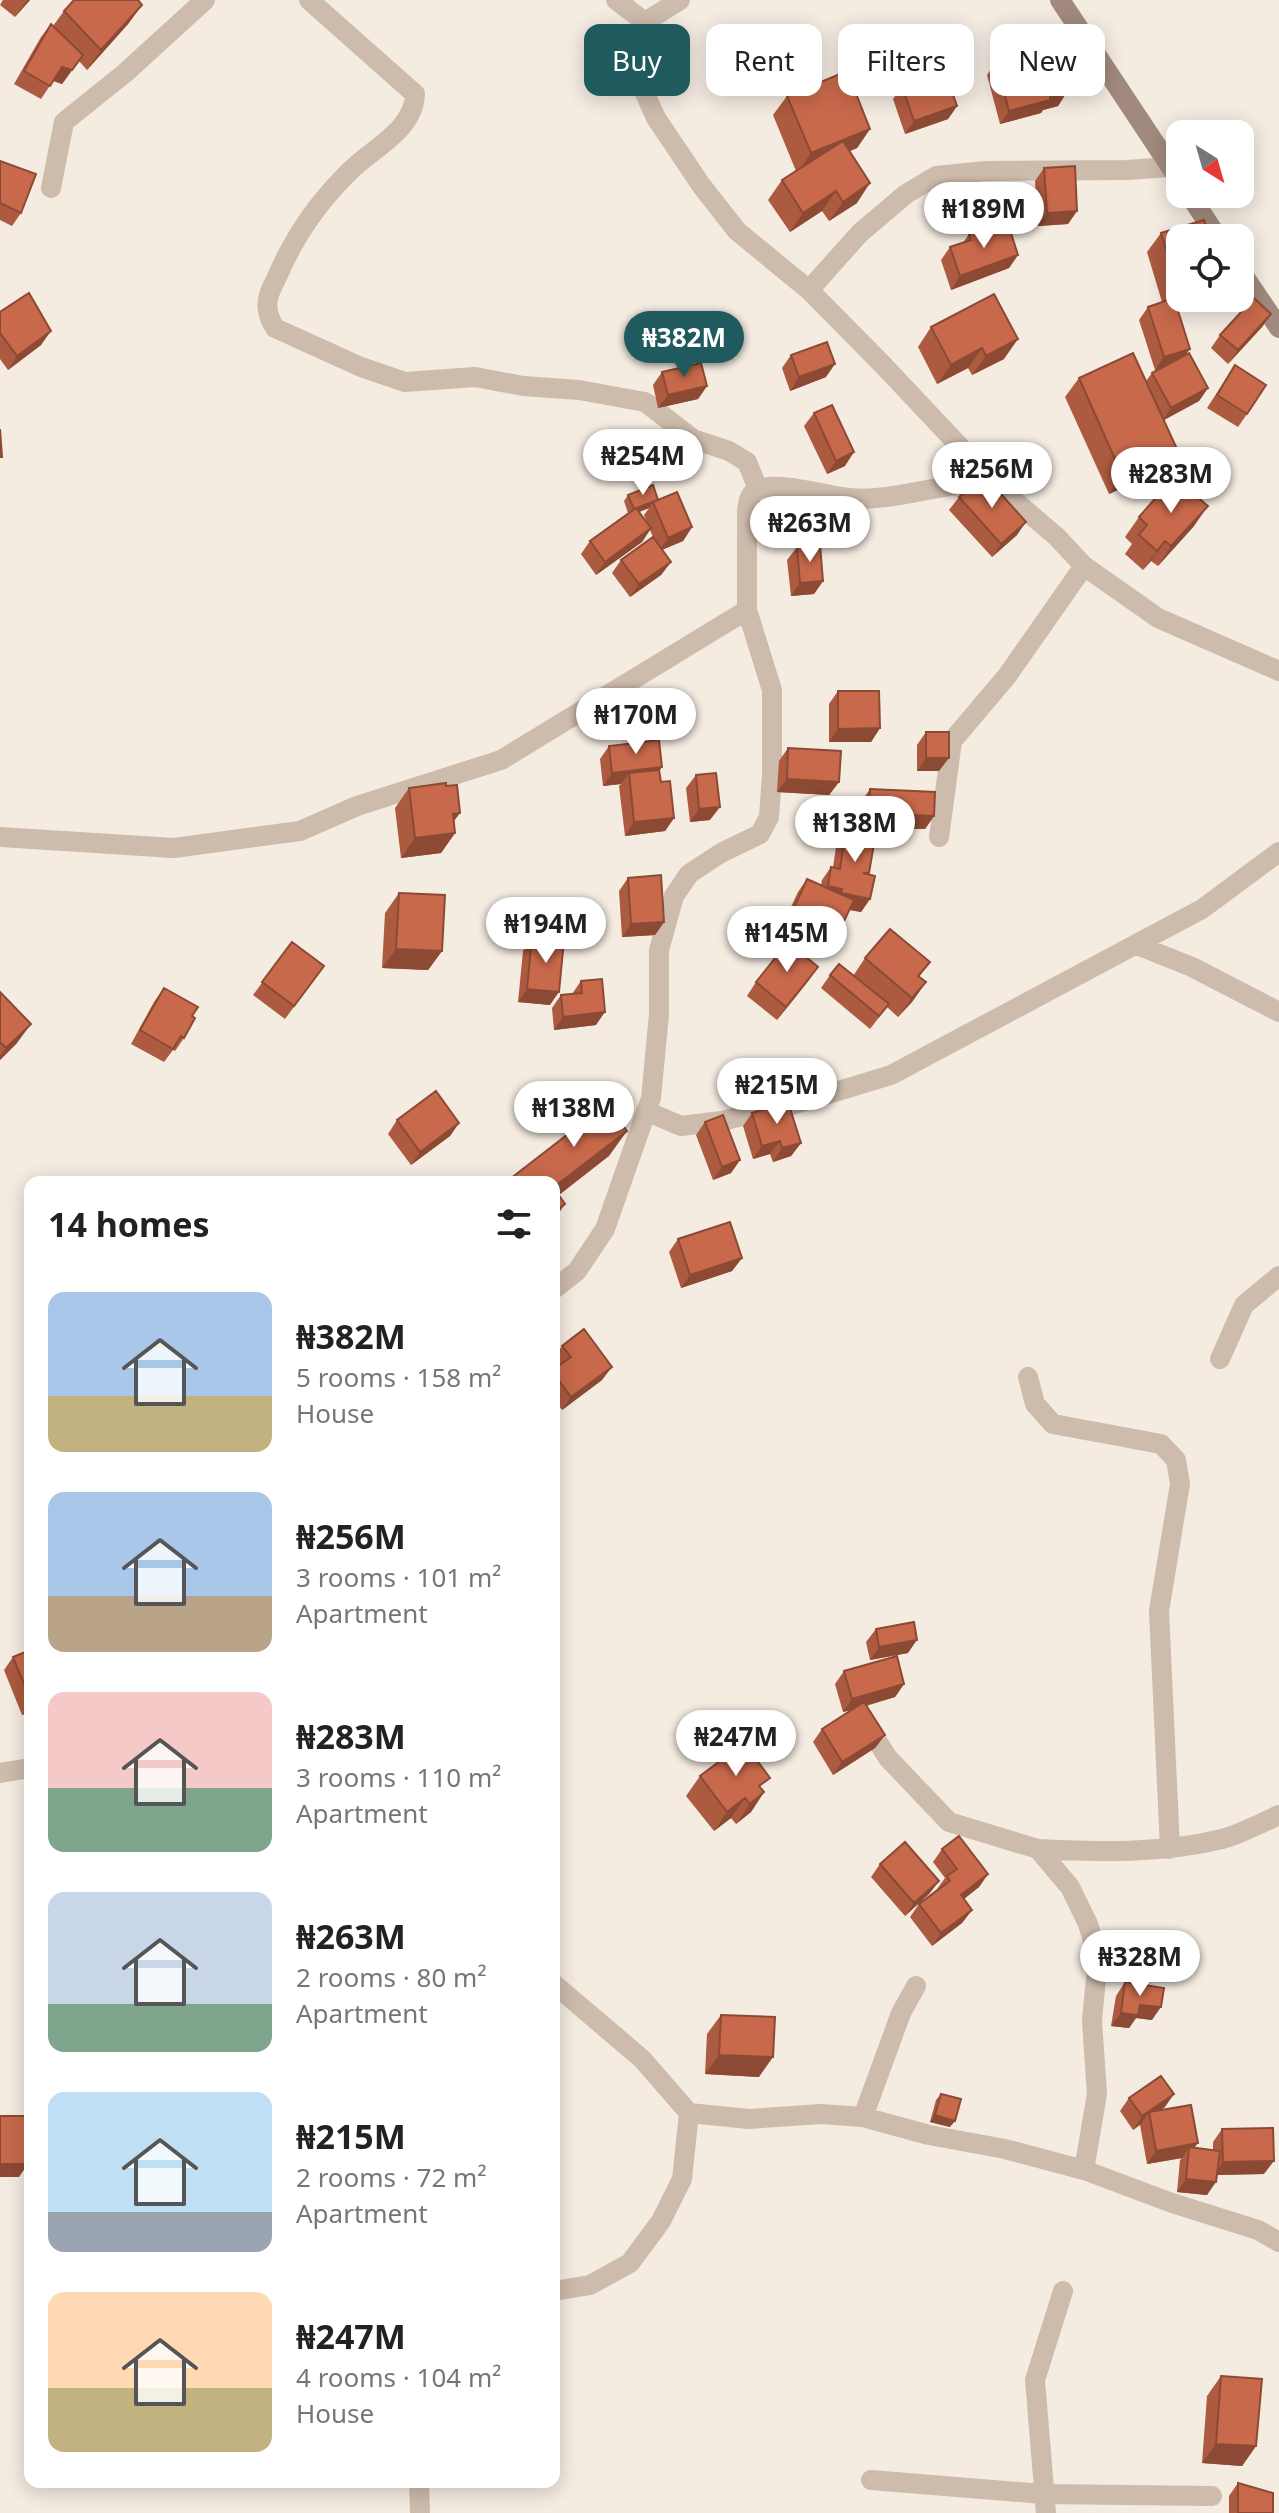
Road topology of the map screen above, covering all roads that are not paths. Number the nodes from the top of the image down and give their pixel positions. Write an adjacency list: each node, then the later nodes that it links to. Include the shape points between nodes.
1 (205, 0): 9 (street, via 64,122)
2 (309, 0): 14 (street, via 415,94 415,106 401,128 350,170 302,228 267,299 275,328 405,382 475,377 645,402 693,439 747,462)
3 (616, 0): 6 (street)
4 (680, 0): 6 (street)
5 (1060, 0): 7 (main road)
6 (645, 22): 10 (street, via 633,43 656,118 737,231)
7 (1166, 160)
8 (1166, 173): 10 (street, via 985,171 936,176 860,233)
9 (51, 188)
10 (809, 290): 13 (street)
11 (1254, 291): 12 (main road)
12 (1279, 328)
13 (997, 486): 14 (street, via 979,483 850,499 810,490); 15 (street)
14 (758, 489): 16 (street, via 750,496 747,511)
15 (1084, 566): 17 (street, via 1158,618); 19 (street, via 1007,676 952,741)
16 (747, 610): 18 (street, via 501,760 357,806 300,831 174,848); 23 (street, via 772,690 769,817 760,834 689,874 674,896 659,950 659,1014)
17 (1279, 671)
18 (0, 837)
19 (939, 837)
20 (1279, 852): 21 (street, via 1202,909)
21 (1137, 945): 22 (street); 23 (street, via 891,1075 721,1121 681,1126)
22 (1279, 1012)
23 (646, 1111): 25 (street, via 605,1229 577,1271)
24 (1279, 1276): 26 (street, via 1244,1305)
25 (560, 1284)
26 (1220, 1359)
27 (1028, 1377): 33 (street, via 1035,1404 1053,1424 1161,1444 1176,1460 1180,1484 1159,1611)
28 (874, 1736): 32 (street, via 949,1822)
29 (24, 1769): 30 (street)
30 (0, 1773)
31 (1279, 1815): 33 (street, via 1225,1838)
32 (1038, 1849): 33 (street); 38 (street, via 1070,1887 1098,1957 1092,2021 1097,2094)
33 (1170, 1849)
34 (916, 1986): 37 (street)
35 (560, 1989): 36 (street, via 642,2059)
36 (689, 2113): 37 (street, via 749,2119); 40 (street, via 682,2179 661,2221 630,2263 590,2285)
37 (863, 2117): 38 (street)
38 (1084, 2170): 39 (street)
39 (1279, 2242)
40 (560, 2290)
41 (1063, 2291): 45 (street, via 1035,2380)
42 (871, 2480): 45 (street)
43 (419, 2488): 46 (street)
44 (1212, 2496): 45 (street)
45 (1044, 2503)
46 (420, 2513)

